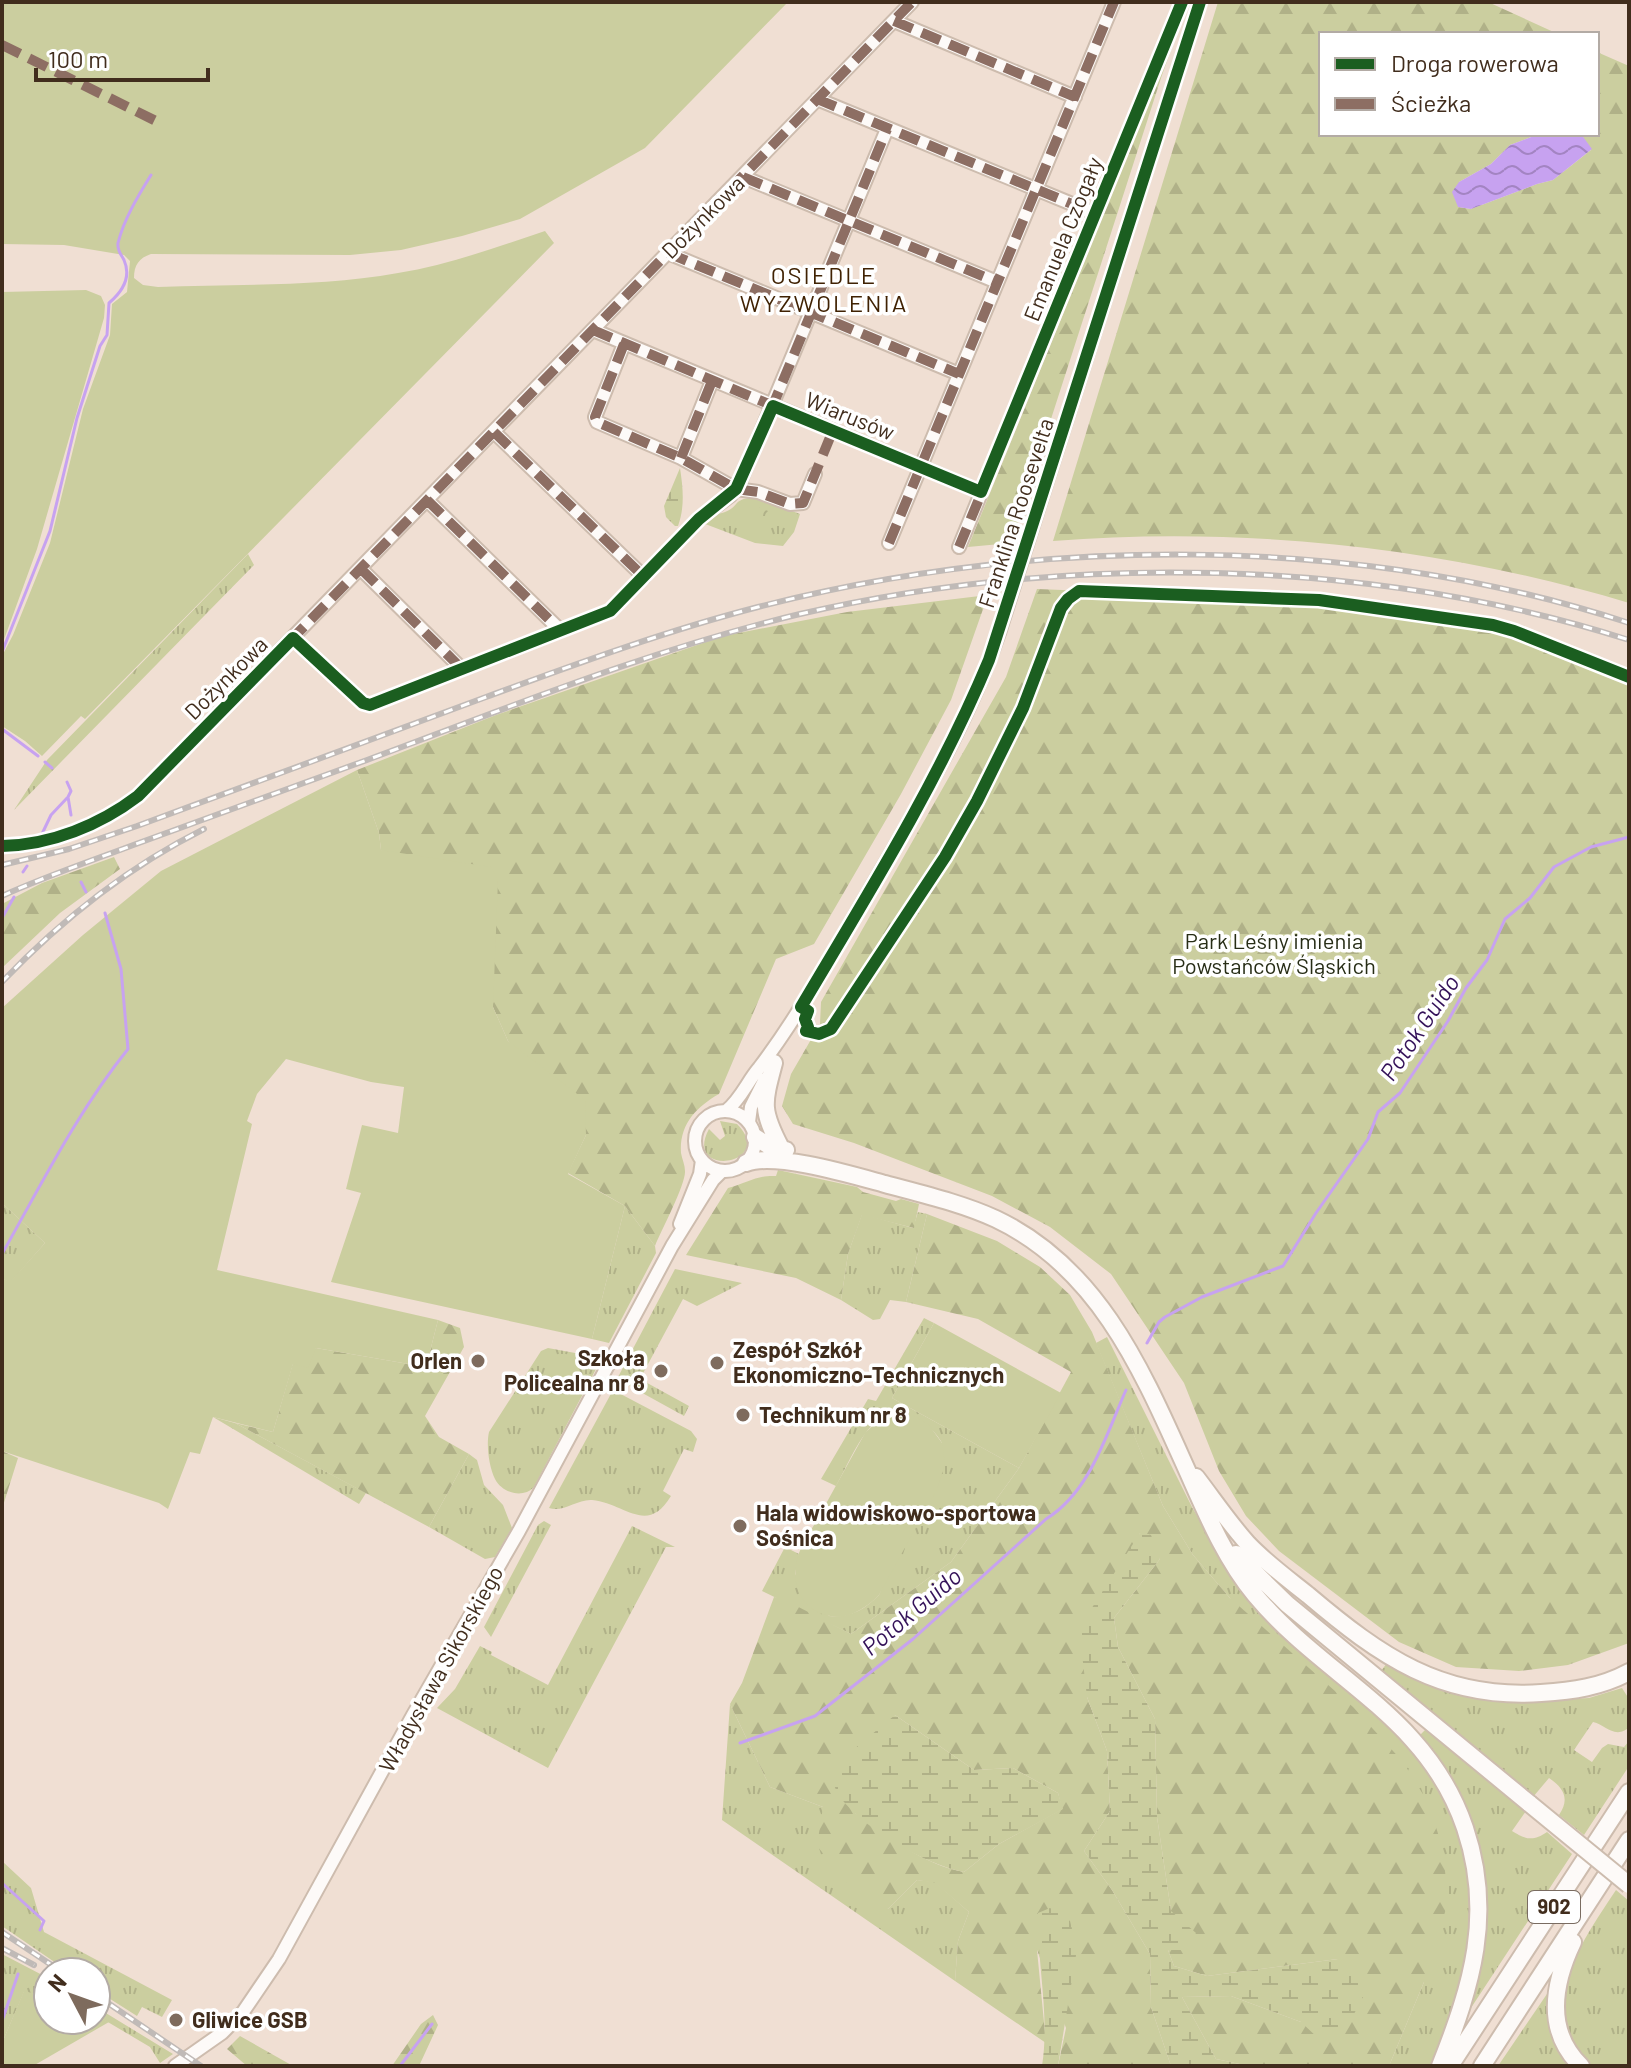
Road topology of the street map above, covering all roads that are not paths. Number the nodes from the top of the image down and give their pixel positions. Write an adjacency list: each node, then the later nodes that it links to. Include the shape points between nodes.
1 (912, 2): 5 (street, Dożynkowa)
2 (1182, 2): 11 (street, Emanuela Czogały)
3 (1200, 2): 36 (street, Franklina Roosevelta, bridge, via 999,633 934,779)
4 (1110, 3): 6 (street, Emanuela Czogały)
5 (894, 21): 6 (street); 7 (street, Dożynkowa)
6 (1075, 97): 10 (street, Emanuela Czogały)
7 (817, 99): 8 (street, Emanuela Czogały); 9 (street, Dożynkowa)
8 (887, 129): 10 (street, Emanuela Czogały); 12 (street)
9 (743, 177): 12 (street, Emanuela Czogały); 13 (street, Dożynkowa)
10 (1036, 189): 11 (street, Emanuela Czogały); 14 (street, Emanuela Czogały)
11 (1094, 213): 26 (street, Emanuela Czogały)
12 (850, 221): 14 (street, Emanuela Czogały); 15 (street)
13 (668, 253): 15 (street); 16 (street, Dożynkowa)
14 (997, 282): 18 (street, Emanuela Czogały)
15 (811, 313): 18 (street); 20 (street)
16 (593, 330): 17 (street, Wiarusów); 21 (street, Dożynkowa)
17 (624, 344): 19 (street, Wiarusów); 22 (street, via 597,422)
18 (959, 374): 23 (street, Emanuela Czogały)
19 (712, 381): 20 (street, Wiarusów); 22 (street)
20 (773, 406): 23 (street, Wiarusów); 25 (street, Wiarusów)
21 (494, 432): 27 (street, Dożynkowa); 31 (street)
22 (681, 458): 25 (street)
23 (921, 466): 26 (street, Wiarusów); 28 (street, Emanuela Czogały)
24 (815, 474): 25 (street, via 803,503 796,505)
25 (736, 489): 31 (street, Wiarusów)
26 (981, 492): 29 (street, Emanuela Czogały)
27 (427, 500): 30 (street, Dożynkowa); 32 (street)
28 (889, 543)
29 (959, 547)
30 (361, 569): 33 (street, Dożynkowa); 34 (street)
31 (644, 577): 32 (street, Dożynkowa, via 610,611)
32 (560, 630): 34 (street, Dożynkowa)
33 (293, 638): 34 (street, Dożynkowa, via 370,705); 35 (street, Dożynkowa, via 125,806 74,831)
34 (461, 668)
35 (2, 846)
36 (786, 1032): 37 (street, Franklina Roosevelta); 38 (street, Franklina Roosevelta)
37 (774, 1063): 39 (street, Franklina Roosevelta, via 751,1107); 40 (main road, via 765,1114)
38 (726, 1111): 39 (street, via 743,1116); 41 (street, via 700,1124 695,1142)
39 (752, 1129): 40 (main road, via 761,1142); 42 (street, via 753,1153)
40 (781, 1148): 43 (main road)
41 (702, 1160): 44 (street); 45 (street, Władysława Sikorskiego)
42 (746, 1163): 43 (main road, via 757,1159); 44 (street)
43 (820, 1167): 46 (main road, via 973,1210 1014,1228 1051,1253 1091,1292 1114,1325)
44 (722, 1171): 45 (street, Władysława Sikorskiego)
45 (672, 1246): 53 (street, Władysława Sikorskiego, via 279,1959 243,2012)
46 (1183, 1460): 47 (main road); 48 (main road, via 1250,1546 1347,1629 1405,1667 1463,1687 1522,1694 1582,1689)
47 (1220, 1537): 51 (main road, bridge, via 1287,1604); 54 (main road, via 1270,1612 1416,1740 1459,1810 1475,1864 1479,1927 1461,2012)
48 (1629, 1672)
49 (1629, 1792): 55 (main road, 902)
50 (1629, 1840): 52 (main road, 902)
51 (1629, 1885)
52 (1599, 1886): 56 (main road, 902); 57 (main road, via 1564,1960 1556,1992 1558,2032)
53 (175, 2066)
54 (1440, 2066)
55 (1450, 2066)
56 (1482, 2066)
57 (1581, 2066)

